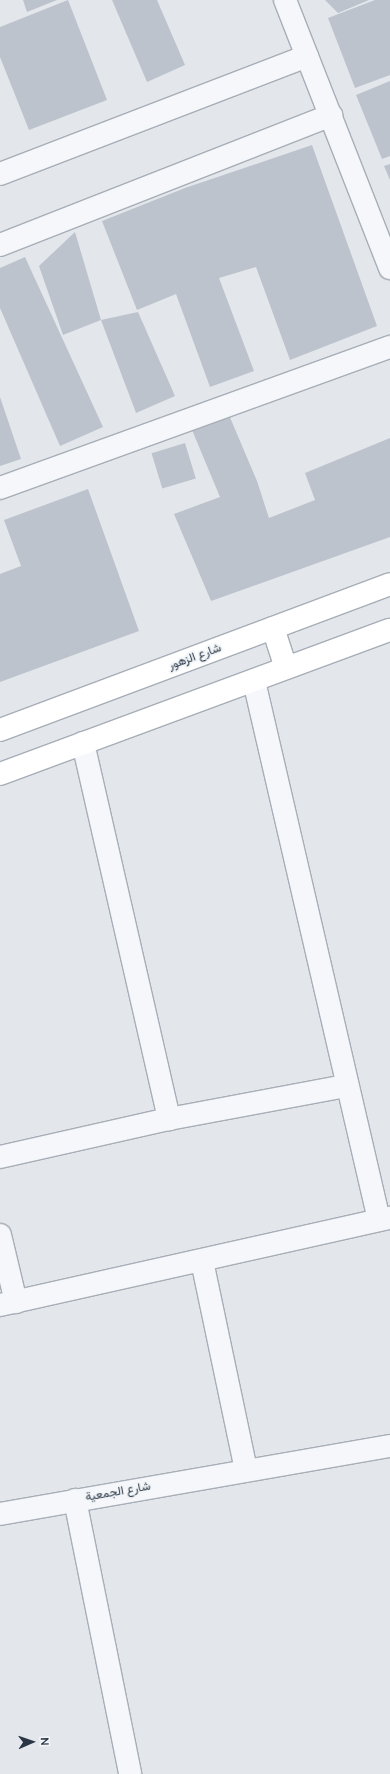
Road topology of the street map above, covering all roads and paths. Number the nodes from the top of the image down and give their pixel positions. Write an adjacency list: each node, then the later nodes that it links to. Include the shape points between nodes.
1 (285, 0): 2 (street)
2 (307, 56): 3 (street); 4 (street)
3 (330, 115): 5 (street); 6 (street)
4 (0, 174)
5 (0, 245)
6 (390, 268)
7 (390, 347): 8 (street)
8 (0, 488)
9 (390, 584): 10 (main road, شارع الزهور)
10 (273, 628): 12 (main road); 14 (main road, شارع الزهور)
11 (390, 630): 12 (main road)
12 (286, 668): 13 (main road)
13 (254, 681): 15 (main road); 17 (street)
14 (0, 730)
15 (83, 744): 16 (main road); 18 (street)
16 (0, 774)
17 (346, 1086): 18 (street); 20 (street)
18 (168, 1119): 19 (street)
19 (0, 1157)
20 (384, 1219): 22 (street)
21 (0, 1235): 23 (street)
22 (202, 1261): 23 (street); 25 (street)
23 (8, 1304)
24 (390, 1446): 25 (street, شارع الجمعية)
25 (246, 1470): 26 (street, شارع الجمعية)
26 (75, 1500): 27 (street); 28 (street, شارع الجمعية)
27 (0, 1514)
28 (130, 1774)

